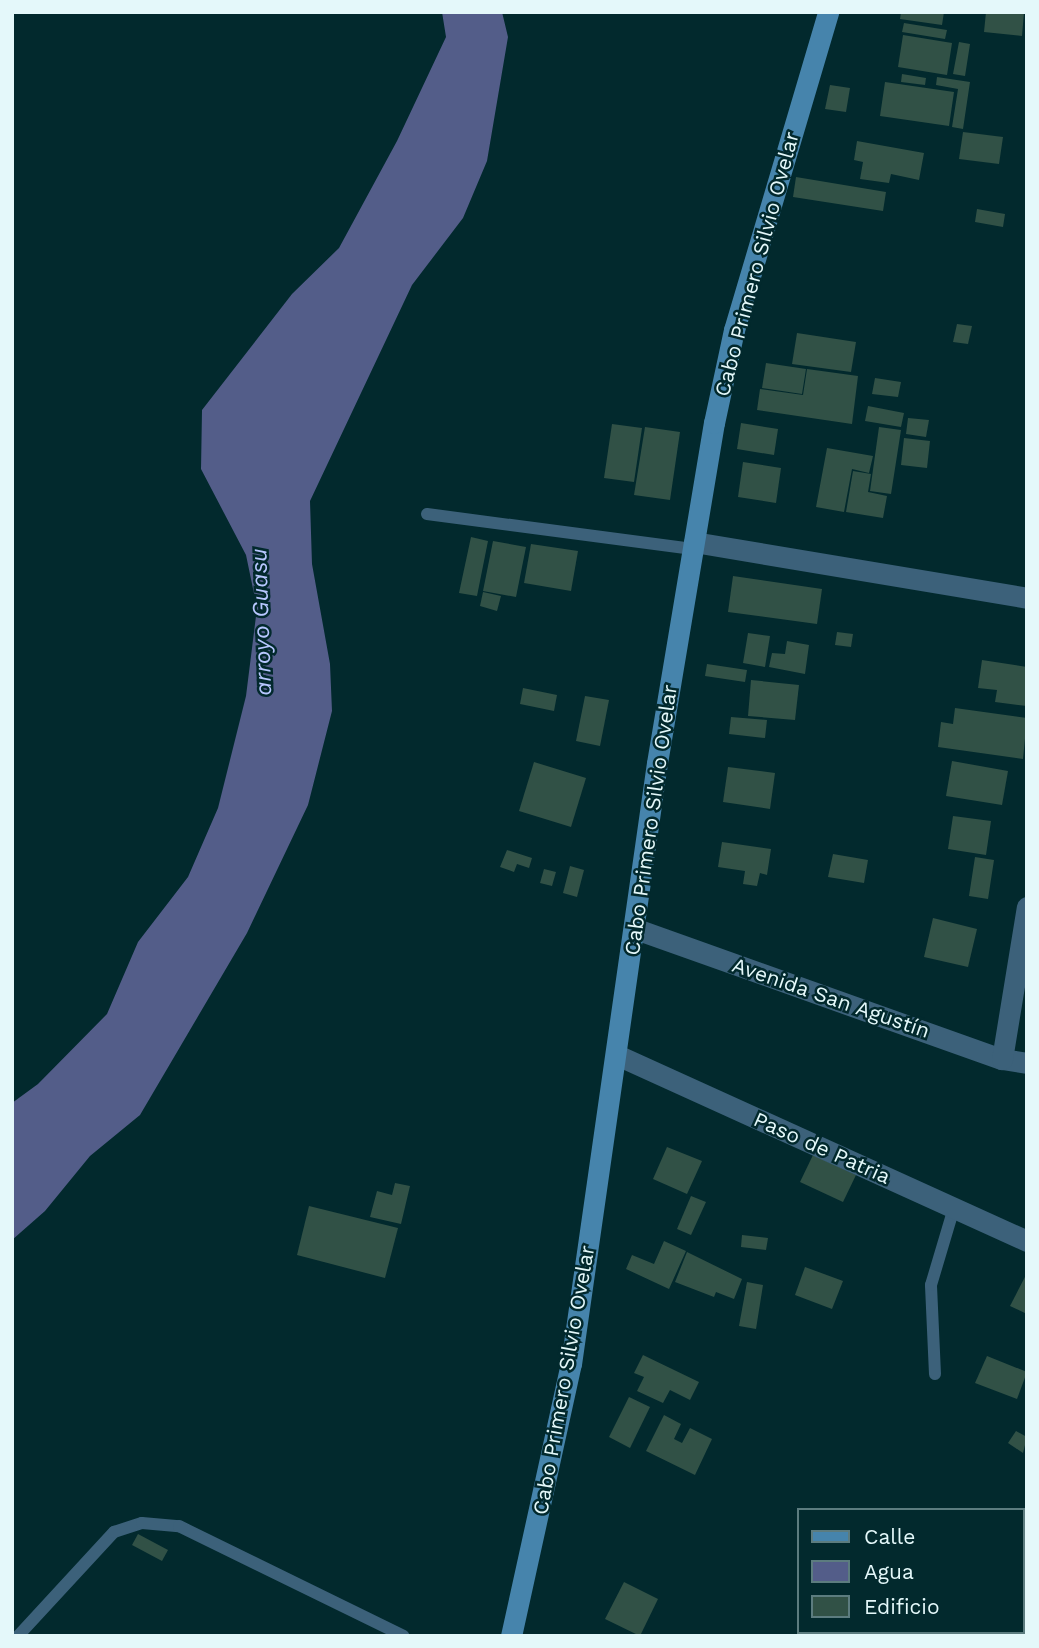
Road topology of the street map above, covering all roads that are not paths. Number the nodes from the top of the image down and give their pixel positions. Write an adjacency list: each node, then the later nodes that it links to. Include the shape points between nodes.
1 (828, 12): 3 (main road, Cabo Primero Silvio Ovelar, via 734,330)
2 (427, 514): 3 (lane)
3 (694, 546): 4 (street); 6 (main road, Cabo Primero Silvio Ovelar, via 657,763)
4 (1027, 598)
5 (1027, 907): 8 (street)
6 (636, 929): 7 (main road, Cabo Primero Silvio Ovelar); 8 (street, Avenida San Agustín)
7 (617, 1055): 10 (street, Paso de Patria); 15 (main road, Cabo Primero Silvio Ovelar, via 571,1363)
8 (1002, 1059): 9 (street, Avenida San Agustín)
9 (1027, 1063)
10 (954, 1208): 11 (street, Paso de Patria); 12 (lane, via 931,1285)
11 (1027, 1241)
12 (935, 1374)
13 (18, 1636): 14 (lane, via 114,1532 142,1522 179,1526)
14 (404, 1636)
15 (511, 1636)

